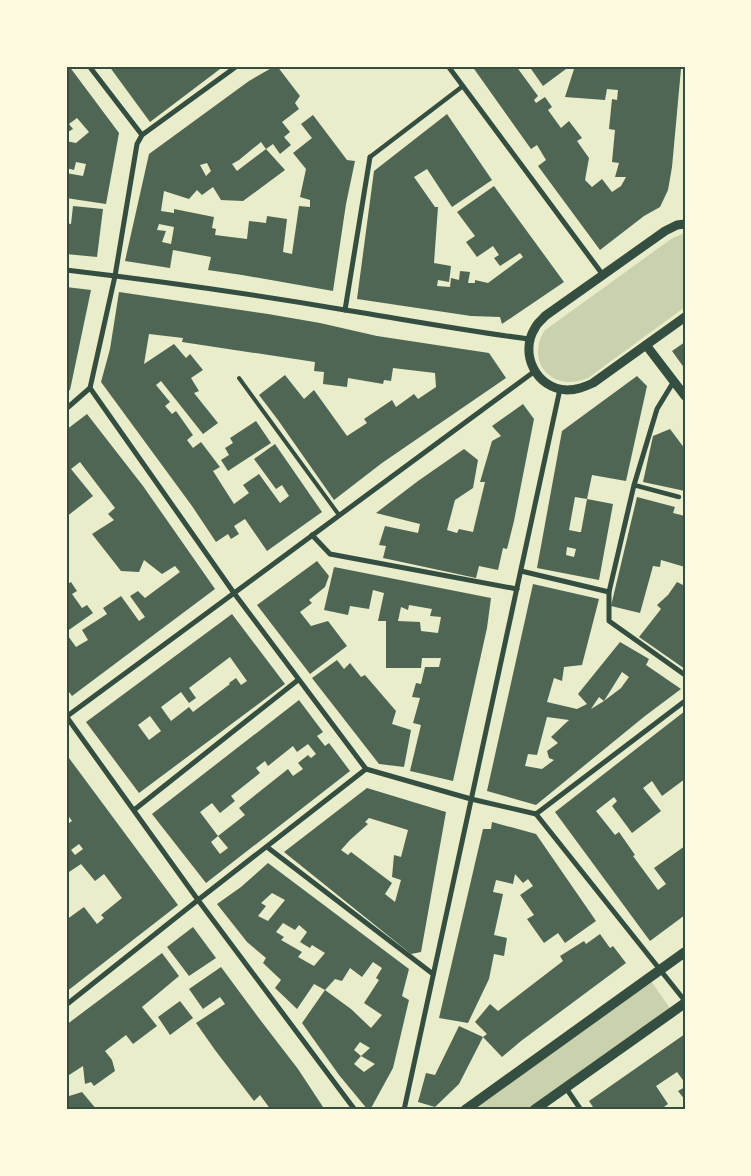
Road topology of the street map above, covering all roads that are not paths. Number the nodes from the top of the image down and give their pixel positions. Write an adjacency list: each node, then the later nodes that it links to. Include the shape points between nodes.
1 (89, 66): 5 (street)
2 (237, 66): 5 (street)
3 (448, 66): 4 (street)
4 (463, 86): 6 (street); 9 (street)
5 (142, 135): 10 (street, via 137,144)
6 (370, 157): 11 (street)
7 (685, 224): 9 (street, via 665,230)
8 (66, 270): 10 (street)
9 (603, 275): 13 (street, via 545,316)
10 (115, 276): 11 (street); 18 (street)
11 (345, 310): 13 (street)
12 (685, 317): 14 (street)
13 (529, 339): 15 (street, via 528,354)
14 (646, 345): 17 (street); 19 (street, via 593,383 580,389)
15 (535, 371): 19 (street, via 540,379); 24 (street)
16 (240, 378): 24 (lane)
17 (674, 381): 20 (street); 22 (street, via 657,410)
18 (90, 388): 21 (street); 29 (street)
19 (560, 389): 26 (street)
20 (685, 396)
21 (66, 410)
22 (634, 485): 23 (street); 28 (street)
23 (679, 497)
24 (339, 515): 25 (street)
25 (312, 535): 27 (street, via 330,554); 29 (street)
26 (521, 570): 27 (street); 28 (street)
27 (517, 589): 35 (street)
28 (608, 592): 30 (street, via 608,621)
29 (234, 593): 31 (street); 33 (street)
30 (685, 675)
31 (298, 680): 34 (street); 36 (street)
32 (685, 701): 37 (street)
33 (66, 716): 36 (street)
34 (366, 769): 35 (street); 38 (street)
35 (471, 799): 37 (street); 42 (street)
36 (134, 810): 39 (street)
37 (536, 814): 41 (street)
38 (267, 847): 39 (street); 42 (street)
39 (198, 900): 44 (street); 46 (street)
40 (685, 952): 41 (main road)
41 (660, 970): 43 (street); 48 (main road)
42 (433, 974): 47 (street)
43 (685, 1002): 45 (main road)
44 (66, 1005)
45 (565, 1088): 49 (main road); 50 (street)
46 (355, 1110)
47 (404, 1110)
48 (465, 1110)
49 (534, 1110)
50 (581, 1110)

